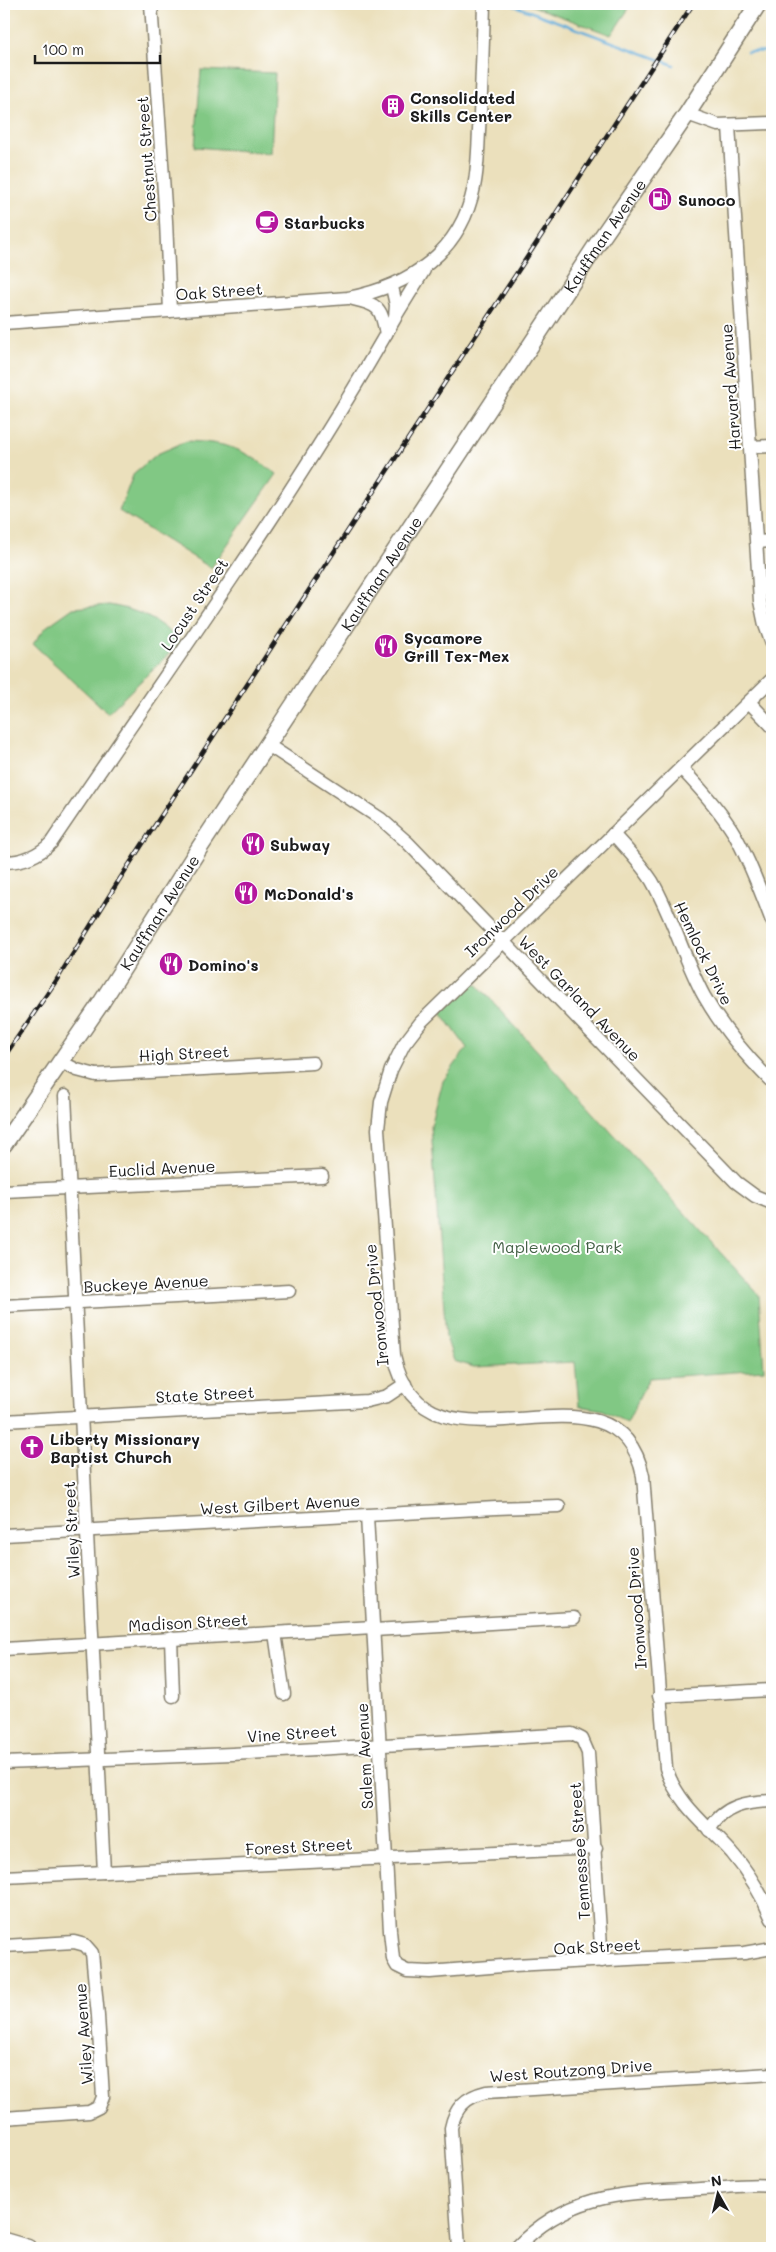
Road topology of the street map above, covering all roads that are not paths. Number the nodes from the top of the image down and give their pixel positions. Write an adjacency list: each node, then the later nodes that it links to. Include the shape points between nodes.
1 (151, 4): 10 (street, Chestnut Street)
2 (484, 4): 7 (street, via 474,186 467,210 453,235)
3 (758, 4): 4 (main road, Kauffman Avenue)
4 (687, 114): 6 (street); 22 (main road, Kauffman Avenue, via 600,240)
5 (772, 123): 6 (street)
6 (729, 126): 15 (street, Harvard Avenue)
7 (428, 264): 8 (street, Oak Street); 11 (street, Locust Street)
8 (392, 286): 9 (street, Oak Street); 11 (street)
9 (348, 298): 10 (street, Oak Street); 13 (street, via 381,310)
10 (170, 311): 12 (street, Oak Street)
11 (395, 318): 13 (street, Locust Street)
12 (4, 323)
13 (386, 334): 25 (street, Locust Street, via 290,490 51,843 42,853)
14 (772, 446): 15 (street)
15 (751, 447): 17 (street, Harvard Avenue)
16 (772, 541): 17 (street)
17 (756, 542): 18 (street, Harvard Avenue, via 761,609)
18 (772, 644)
19 (772, 679): 20 (street, Ironwood Drive)
20 (749, 702): 21 (street); 23 (street, Ironwood Drive)
21 (772, 726)
22 (268, 745): 27 (street, West Garland Avenue, via 392,828); 28 (main road, Kauffman Avenue, via 101,1003)
23 (681, 768): 24 (street, Ironwood Drive); 26 (street, via 711,800 735,835)
24 (613, 834): 27 (street, Ironwood Drive); 30 (street, Hemlock Drive, via 652,881 691,971 718,1019 730,1037)
25 (4, 862)
26 (772, 921)
27 (502, 942): 36 (street, West Garland Avenue, via 736,1182 755,1196); 40 (street, Ironwood Drive, via 411,1034 391,1070 381,1102 378,1143 394,1355)
28 (59, 1061): 29 (street, High Street, via 77,1070 96,1074); 32 (main road, Kauffman Avenue)
29 (313, 1063)
30 (772, 1082)
31 (65, 1096): 34 (street, Wiley Street)
32 (4, 1144)
33 (322, 1176): 34 (street, Euclid Avenue)
34 (70, 1189): 35 (street, Euclid Avenue); 38 (street, Wiley Street)
35 (4, 1192)
36 (772, 1203)
37 (289, 1291): 38 (street, Buckeye Avenue)
38 (75, 1303): 39 (street, Buckeye Avenue); 41 (street, Wiley Street)
39 (4, 1306)
40 (405, 1384): 41 (street, State Street, via 387,1396 367,1401); 56 (street, Ironwood Drive, via 425,1405 452,1419 472,1422 583,1416 609,1425 629,1444 643,1476)
41 (81, 1417): 42 (street, State Street); 45 (street, Wiley Street)
42 (4, 1421)
43 (558, 1506): 44 (street, West Gilbert Avenue)
44 (367, 1516): 45 (street, West Gilbert Avenue); 48 (street, Salem Avenue)
45 (87, 1530): 46 (street, West Gilbert Avenue); 51 (street, Wiley Street)
46 (4, 1534)
47 (574, 1618): 48 (street, Madison Street)
48 (373, 1628): 49 (street, Madison Street); 58 (street, Salem Avenue)
49 (275, 1633): 50 (street, Madison Street); 54 (street)
50 (171, 1638): 51 (street, Madison Street); 55 (street)
51 (93, 1643): 52 (street, Madison Street); 59 (street, Wiley Street)
52 (4, 1648)
53 (772, 1690): 56 (street)
54 (284, 1694)
55 (174, 1696)
56 (659, 1696): 62 (street, Ironwood Drive, via 664,1758 669,1778 679,1797)
57 (582, 1740): 58 (street, Vine Street, via 567,1734); 63 (street, Tennessee Street, via 588,1753)
58 (380, 1744): 59 (street, Vine Street, via 232,1754); 64 (street, Salem Avenue)
59 (99, 1758): 60 (street, Vine Street); 65 (street, Wiley Street)
60 (4, 1763)
61 (772, 1801): 62 (street, via 736,1805 720,1815)
62 (709, 1830): 67 (street, Ironwood Drive, via 748,1873)
63 (596, 1848): 64 (street, Forest Street); 70 (street, Tennessee Street)
64 (386, 1858): 65 (street, Forest Street); 71 (street, Salem Avenue, via 393,1959 397,1966 407,1971)
65 (104, 1872): 66 (street, Forest Street)
66 (4, 1877)
67 (772, 1919)
68 (4, 1946): 73 (street, Wiley Avenue, via 67,1942 89,1948 94,1958 103,2097 99,2107 89,2112)
69 (772, 1948): 70 (street, Oak Street, via 744,1953)
70 (602, 1961): 71 (street, Oak Street)
71 (424, 1972)
72 (772, 2074): 77 (street, West Routzong Drive, via 486,2092 468,2098 457,2110 452,2128)
73 (4, 2118)
74 (772, 2186): 78 (street, via 623,2194 592,2200 556,2215)
75 (4, 2241): 76 (main road)
76 (28, 2248)
77 (459, 2248)
78 (516, 2248)

